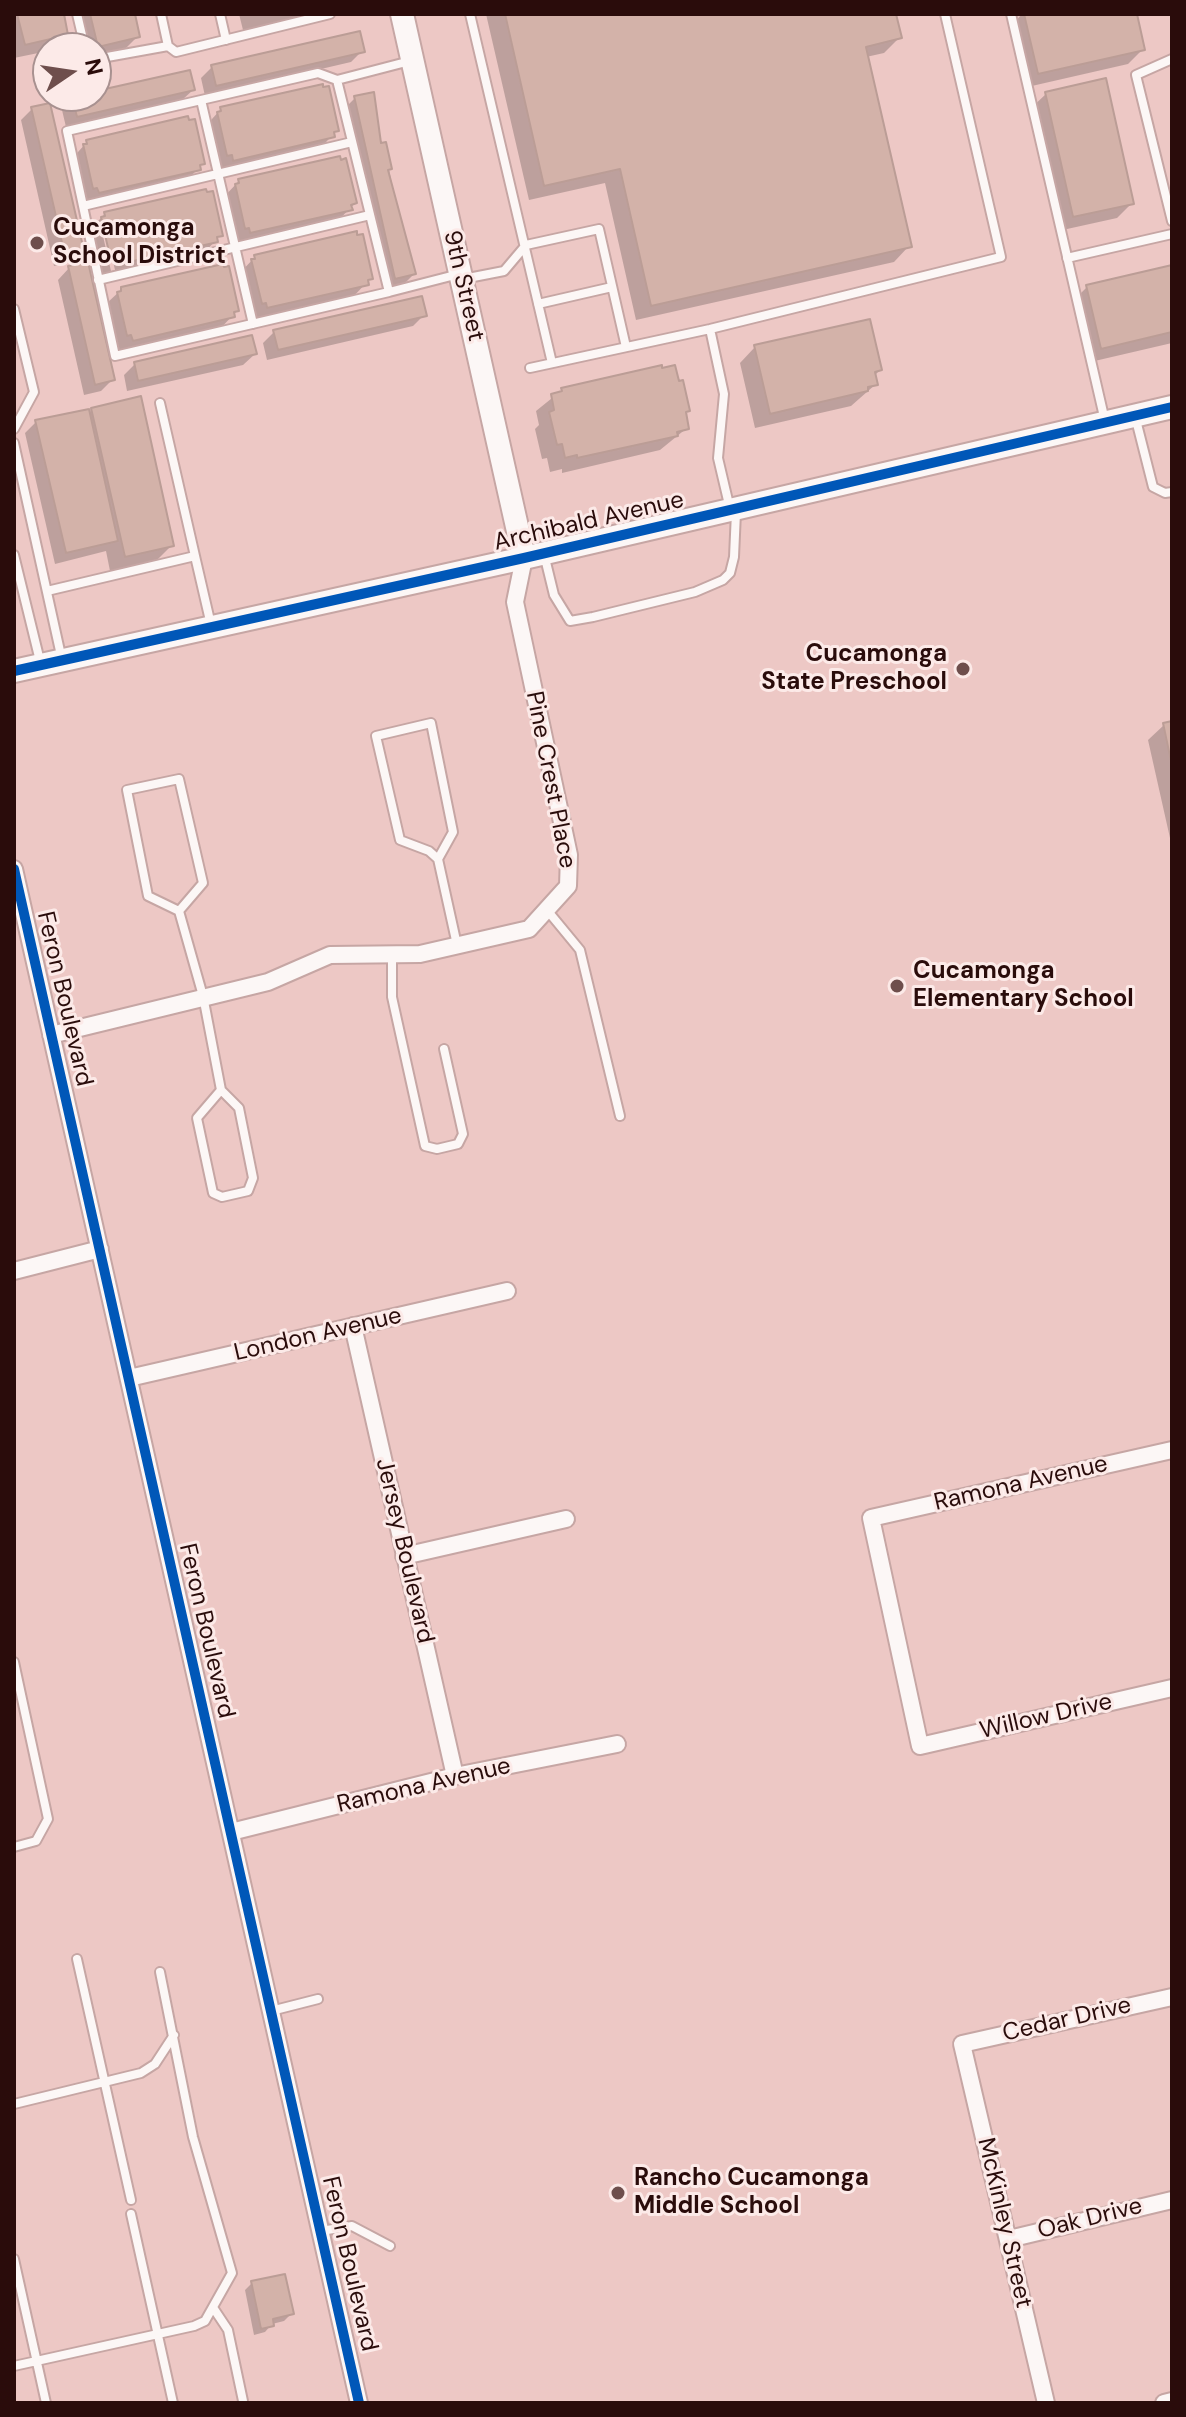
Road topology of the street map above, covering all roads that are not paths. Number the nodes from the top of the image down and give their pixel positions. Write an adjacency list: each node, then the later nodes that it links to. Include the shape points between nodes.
1 (161, 14): 9 (lane)
2 (220, 14): 8 (lane)
3 (330, 14): 8 (lane)
4 (402, 14): 12 (main road, 9th Street)
5 (470, 14): 21 (lane)
6 (945, 14): 31 (lane, via 1001,257)
7 (1011, 14): 23 (lane)
8 (226, 40): 9 (lane, via 176,52)
9 (168, 46): 10 (lane)
10 (112, 56)
11 (1172, 59): 19 (lane, via 1136,75)
12 (412, 61): 13 (lane); 24 (main road, 9th Street)
13 (337, 80): 14 (lane, via 318,73); 15 (lane)
14 (201, 100): 16 (lane); 17 (lane, via 67,131)
15 (352, 142): 16 (lane); 18 (lane)
16 (219, 174): 17 (lane); 22 (lane)
17 (83, 206): 25 (lane)
18 (370, 215): 22 (lane); 27 (lane)
19 (1172, 221)
20 (1172, 234): 23 (lane)
21 (526, 245): 24 (lane, via 504,271); 26 (lane, via 599,229); 28 (lane)
22 (236, 247): 25 (lane); 30 (lane)
23 (1067, 258): 38 (lane)
24 (461, 277): 27 (lane); 45 (main road, 9th Street)
25 (98, 280): 30 (lane, via 115,356)
26 (612, 287): 28 (lane); 32 (lane)
27 (389, 292): 30 (lane)
28 (538, 304): 33 (lane)
29 (14, 309): 39 (lane, via 34,392)
30 (253, 324)
31 (710, 329): 32 (lane); 42 (lane, via 724,394 718,458)
32 (626, 347): 33 (lane)
33 (552, 363): 34 (lane)
34 (530, 368)
35 (160, 403): 44 (lane)
36 (1172, 407): 37 (main road, Archibald Avenue)
37 (1135, 415): 38 (main road, Archibald Avenue); 41 (lane, via 1153,487)
38 (1105, 422): 42 (main road, Archibald Avenue)
39 (14, 429)
40 (14, 443): 46 (lane)
41 (1172, 492)
42 (733, 509): 45 (main road, Archibald Avenue); 45 (lane, via 734,557 723,580 617,612 570,621)
43 (14, 555): 48 (lane)
44 (195, 556): 46 (lane); 47 (lane)
45 (534, 556): 47 (main road, Archibald Avenue); 52 (street, Pine Crest Place, via 515,602 569,855 568,886)
46 (47, 591): 48 (lane)
47 (211, 628): 48 (main road, Archibald Avenue)
48 (51, 663): 49 (main road, Archibald Avenue)
49 (14, 671)
50 (438, 859): 50 (lane, via 453,832 431,723 376,736 400,840); 54 (lane)
51 (14, 869): 57 (street, Feron Boulevard)
52 (547, 910): 54 (street, Pine Crest Place, via 529,929); 60 (lane, via 580,950)
53 (179, 911): 53 (lane, via 203,883 179,779 127,790 148,896); 56 (lane)
54 (457, 945): 55 (street, Pine Crest Place)
55 (392, 956): 56 (street, Pine Crest Place, via 330,955 268,982); 58 (lane, via 392,997 425,1146 437,1149 458,1144 463,1134)
56 (203, 996): 57 (street, Pine Crest Place); 59 (lane)
57 (51, 1035): 61 (street, Feron Boulevard)
58 (444, 1049)
59 (221, 1090): 59 (lane, via 239,1108 253,1178 248,1191 222,1197 213,1193 197,1118)
60 (620, 1116)
61 (100, 1249): 62 (street); 65 (street, Feron Boulevard)
62 (14, 1271)
63 (507, 1291): 64 (street, London Avenue)
64 (353, 1326): 65 (street, London Avenue); 68 (street, Jersey Boulevard)
65 (129, 1378): 74 (street, Feron Boulevard)
66 (1172, 1450): 72 (street, Ramona Avenue, via 871,1518)
67 (566, 1519): 68 (street)
68 (404, 1556): 73 (street, Jersey Boulevard)
69 (14, 1662): 75 (lane, via 48,1819 36,1841)
70 (1172, 1688): 72 (street, Willow Drive)
71 (617, 1744): 73 (street, Ramona Avenue)
72 (920, 1746)
73 (455, 1776): 74 (street, Ramona Avenue)
74 (231, 1832): 80 (street, Feron Boulevard)
75 (14, 1847)
76 (77, 1959): 83 (lane)
77 (160, 1972): 81 (lane)
78 (1172, 1997): 82 (street, Cedar Drive)
79 (318, 1999): 80 (lane)
80 (271, 2011): 88 (street, Feron Boulevard)
81 (174, 2034): 83 (lane, via 155,2064); 92 (lane, via 193,2137 232,2273)
82 (962, 2044): 89 (street, McKinley Street)
83 (105, 2084): 84 (lane); 85 (lane)
84 (14, 2104)
85 (131, 2200)
86 (1172, 2200): 89 (street, Oak Drive)
87 (131, 2214): 93 (lane)
88 (321, 2231): 90 (lane, via 352,2226); 100 (street, Feron Boulevard)
89 (1009, 2239): 101 (street, McKinley Street)
90 (390, 2246)
91 (14, 2259): 94 (lane)
92 (214, 2309): 93 (lane, via 205,2321); 96 (lane, via 228,2330)
93 (157, 2335): 94 (lane); 99 (lane)
94 (37, 2361): 95 (lane); 98 (lane)
95 (14, 2366)
96 (243, 2401)
97 (1172, 2401): 102 (street)
98 (46, 2403)
99 (173, 2403)
100 (359, 2403)
101 (1046, 2403)
102 (1164, 2403)

